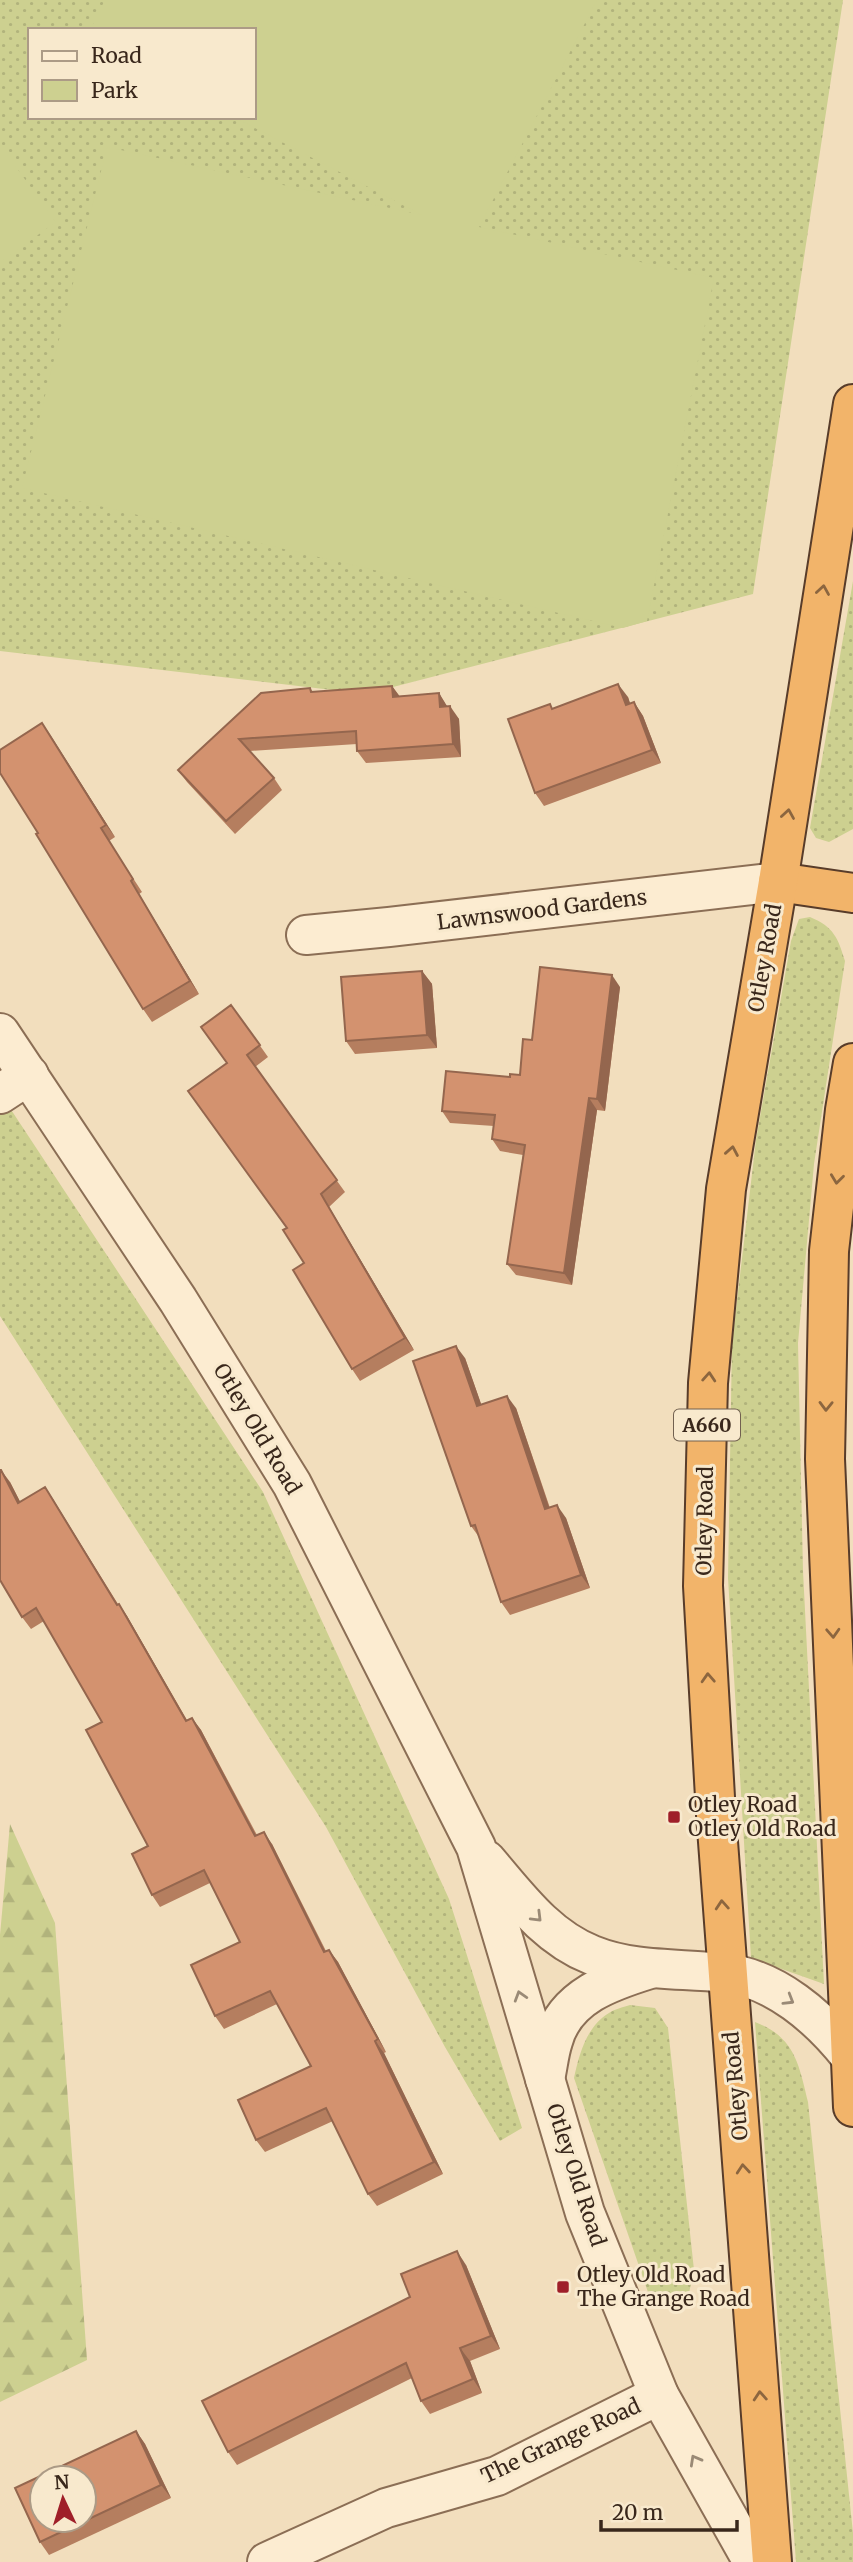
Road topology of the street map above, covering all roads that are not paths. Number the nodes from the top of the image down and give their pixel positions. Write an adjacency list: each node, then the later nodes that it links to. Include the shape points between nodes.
1 (853, 404): 2 (highway, Otley Road / A660, one-way to 1)
2 (778, 882): 3 (highway); 4 (street, Lawnswood Gardens); 10 (highway, Otley Road / A660, one-way to 2, via 703,1586 708,1383 726,1189)
3 (853, 893)
4 (306, 935)
5 (0, 1034): 7 (street, Otley Old Road)
6 (853, 1063): 11 (highway, one-way to 11, via 829,1251 825,1459)
7 (14, 1085): 8 (street, Otley Old Road, via 178,1300 292,1484)
8 (476, 1847): 9 (street, Otley Old Road, one-way to 9, via 554,1934 591,1955); 12 (street, Otley Old Road, one-way to 8)
9 (652, 1968): 10 (street, Otley Old Road); 12 (street, via 614,1980 571,2007 553,2038)
10 (727, 1973): 11 (street, Otley Old Road, one-way to 11, via 762,1984 797,2004 829,2029); 17 (highway, Otley Road / A660, one-way to 10)
11 (850, 2056): 13 (highway)
12 (545, 2079): 14 (street, Otley Old Road, via 585,2213)
13 (853, 2107)
14 (659, 2395): 15 (street, The Grange Road, via 497,2476 386,2508); 16 (street, Otley Old Road, one-way to 14)
15 (267, 2562)
16 (753, 2562)
17 (772, 2562)

